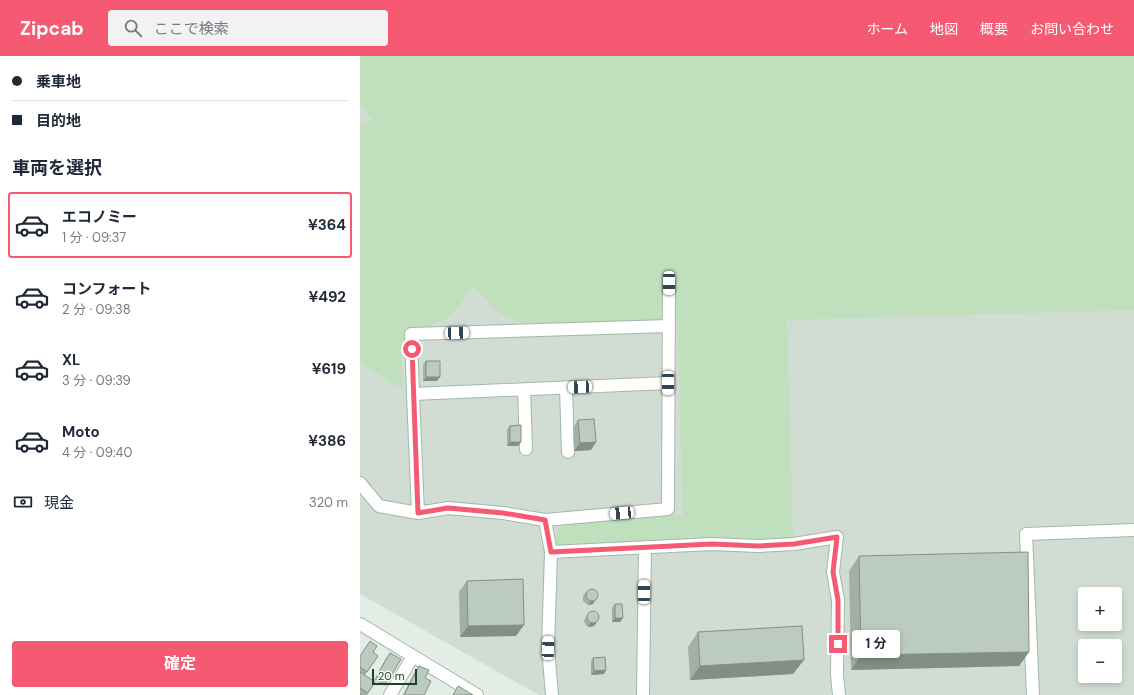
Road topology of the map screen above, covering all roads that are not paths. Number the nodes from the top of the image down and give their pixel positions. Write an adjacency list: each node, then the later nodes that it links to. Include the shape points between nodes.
1 (669, 283): 2 (street)
2 (669, 326): 3 (street); 6 (street, via 411,334)
3 (668, 383): 4 (street); 11 (street, via 668,509)
4 (566, 387): 5 (street); 8 (street)
5 (524, 389): 6 (street); 7 (street)
6 (413, 394): 10 (street)
7 (526, 449)
8 (568, 452)
9 (360, 483): 10 (street, via 379,506)
10 (418, 513): 11 (street, via 448,508)
11 (545, 520): 14 (street)
12 (1134, 530): 22 (street, via 1026,534)
13 (645, 547): 14 (street); 20 (street); 21 (street, via 712,544 758,546 794,544 837,537 833,572 838,600)
14 (551, 552): 19 (street, via 548,648)
15 (360, 624): 16 (street)
16 (413, 656): 17 (street); 18 (street)
17 (390, 695)
18 (477, 695)
19 (552, 695)
20 (643, 695)
21 (839, 695)
22 (1033, 695)

